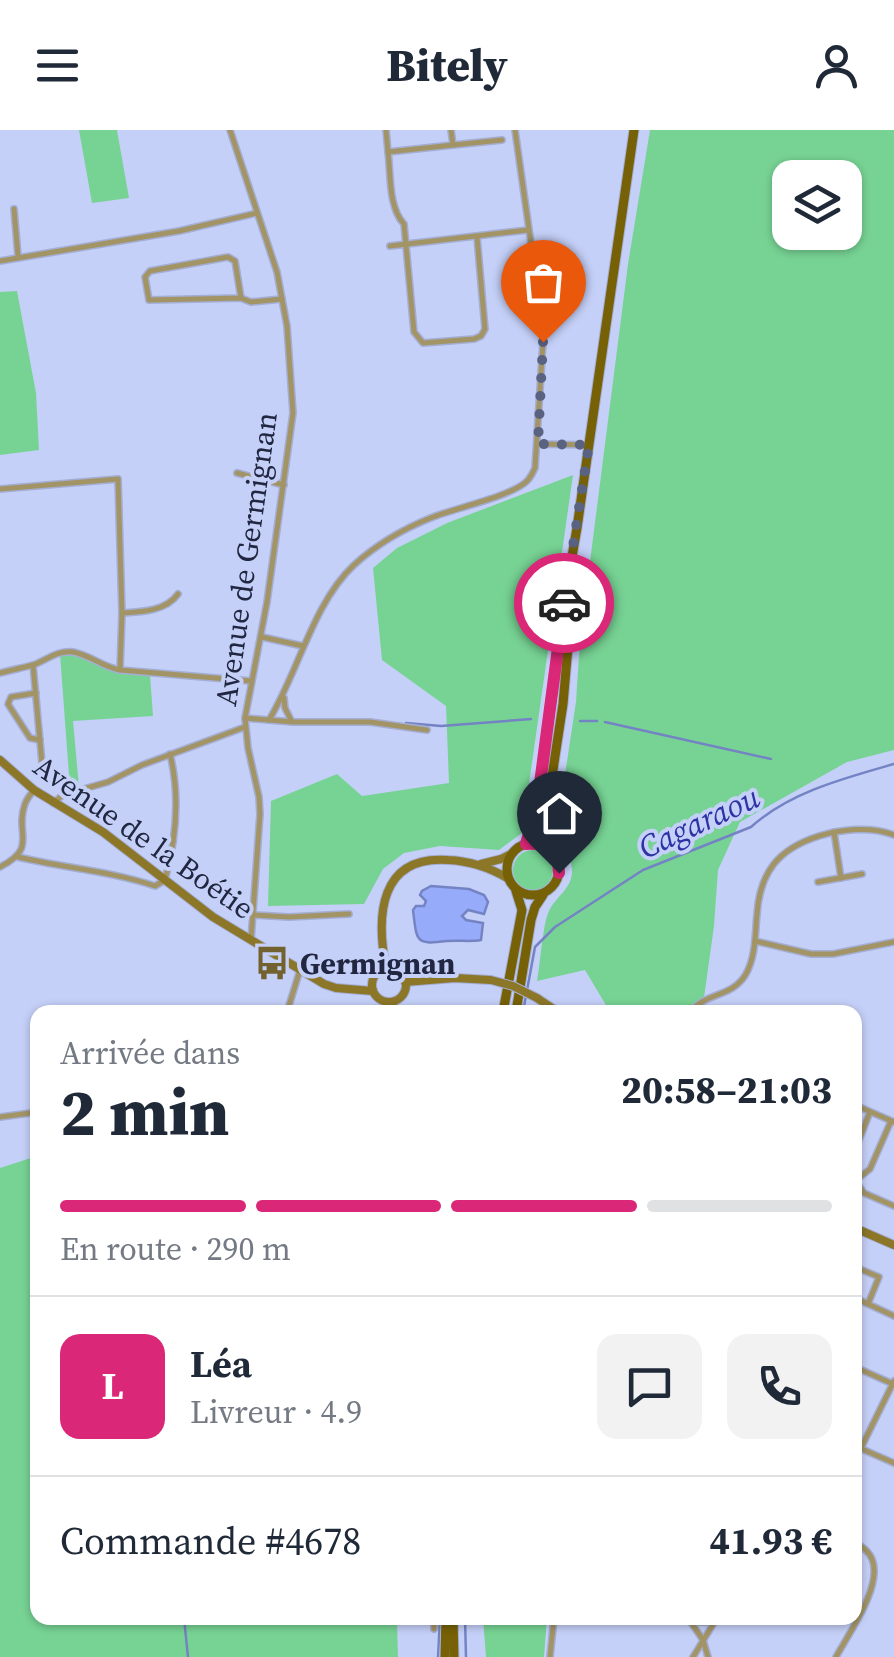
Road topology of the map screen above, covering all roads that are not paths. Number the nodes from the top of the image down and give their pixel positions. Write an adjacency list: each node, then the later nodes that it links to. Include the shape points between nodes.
1 (230, 130): 10 (street, Avenue de Germignan)
2 (386, 130): 8 (street)
3 (451, 130): 7 (street)
4 (515, 130): 11 (street)
5 (634, 130): 20 (main road)
6 (502, 140): 7 (street)
7 (453, 145): 8 (street)
8 (388, 152): 13 (street)
9 (14, 209): 15 (street)
10 (257, 213): 15 (street); 18 (street, Avenue de Germignan)
11 (528, 230): 12 (street); 19 (street, via 543,342)
12 (478, 238): 13 (street); 13 (street, via 484,330 474,340 423,343 414,332)
13 (406, 244): 14 (street)
14 (390, 246)
15 (18, 257): 16 (street)
16 (0, 262)
17 (241, 298): 17 (street, via 235,261 228,257 144,276 149,300); 18 (street)
18 (282, 299): 22 (street, Avenue de Germignan, via 294,413)
19 (538, 444): 20 (street); 28 (street, via 527,482 430,518 381,543 351,568)
20 (589, 445): 24 (main road)
21 (238, 473): 22 (street)
22 (284, 485): 27 (street, Avenue de Germignan)
23 (0, 489): 26 (street, via 118,478)
24 (577, 528): 48 (main road); 49 (main road, via 563,704 545,822)
25 (178, 594): 26 (street, via 146,612)
26 (122, 613): 30 (street)
27 (261, 636): 28 (street); 32 (street, Avenue de Germignan)
28 (303, 646): 34 (street)
29 (33, 664): 30 (street, via 60,652 77,653); 31 (street); 33 (street)
30 (120, 670): 32 (street)
31 (0, 673)
32 (251, 681): 35 (street, Avenue de Germignan)
33 (36, 693): 40 (street); 40 (street, via 11,697 8,704 30,738)
34 (284, 696): 36 (street); 37 (street)
35 (245, 718): 36 (street); 38 (street, Avenue de Germignan)
36 (269, 720): 37 (street)
37 (293, 722): 39 (street)
38 (245, 727): 41 (street); 61 (street, Avenue de Germignan, via 260,797)
39 (427, 730)
40 (40, 740): 43 (street)
41 (170, 754): 45 (street); 56 (street, via 174,835)
42 (0, 760): 44 (main road, Avenue de la Boétie)
43 (43, 774)
44 (34, 790): 45 (main road, Avenue de la Boétie); 51 (street, via 25,804)
45 (54, 802): 56 (main road, Avenue de la Boétie)
46 (834, 832): 47 (street); 55 (street); 63 (street, via 778,856 761,886)
47 (894, 835)
48 (526, 844): 49 (main road); 50 (main road)
49 (550, 850): 59 (main road, via 559,873)
50 (513, 853): 52 (main road); 58 (main road, via 507,868)
51 (18, 857): 53 (street); 56 (street, via 155,886)
52 (481, 864): 58 (main road); 65 (main road, via 430,860 400,872 382,912)
53 (0, 867)
54 (862, 874): 55 (street)
55 (842, 878): 57 (street)
56 (165, 880): 62 (main road, Avenue de la Boétie)
57 (818, 882)
58 (512, 883): 59 (main road, via 528,895); 72 (main road, via 522,910)
59 (545, 893): 73 (main road, via 531,920)
60 (349, 914): 61 (street)
61 (252, 915): 62 (street, Avenue de Germignan)
62 (250, 940): 66 (main road, Avenue de la Boétie)
63 (755, 941): 64 (street, via 811,954); 75 (street, via 743,979)
64 (894, 942)
65 (386, 968): 67 (main road); 68 (main road, via 374,976)
66 (300, 970): 68 (main road, Avenue de la Boétie, via 336,988); 70 (street)
67 (405, 982): 69 (main road); 74 (main road, bridge, via 491,980)
68 (372, 991): 69 (main road)
69 (394, 1001): 71 (street)
70 (289, 1005)
71 (395, 1005)
72 (505, 1005)
73 (517, 1005)
74 (548, 1005)
75 (696, 1005)
76 (862, 1108): 77 (street)
77 (870, 1112): 80 (street); 81 (street)
78 (30, 1113): 79 (street)
79 (0, 1118)
80 (892, 1122): 82 (street)
81 (862, 1132)
82 (862, 1174)
83 (862, 1189): 84 (street)
84 (894, 1206)
85 (862, 1231): 86 (main road)
86 (894, 1246)
87 (862, 1269): 89 (street, via 879,1277)
88 (862, 1301): 89 (street)
89 (868, 1304): 90 (street)
90 (894, 1316)
91 (862, 1370): 92 (street)
92 (894, 1383): 93 (street)
93 (862, 1440)
94 (862, 1449): 95 (street)
95 (894, 1464)
96 (862, 1548): 97 (street, via 876,1572)
97 (862, 1610)
98 (434, 1625): 105 (street)
99 (448, 1625): 107 (main road)
100 (450, 1625): 108 (main road)
101 (553, 1625): 109 (street)
102 (694, 1625): 106 (street)
103 (712, 1625): 106 (street)
104 (854, 1625): 112 (street)
105 (434, 1629)
106 (704, 1640): 110 (street); 111 (street)
107 (445, 1657)
108 (454, 1657)
109 (550, 1657)
110 (693, 1657)
111 (708, 1657)
112 (836, 1657)

